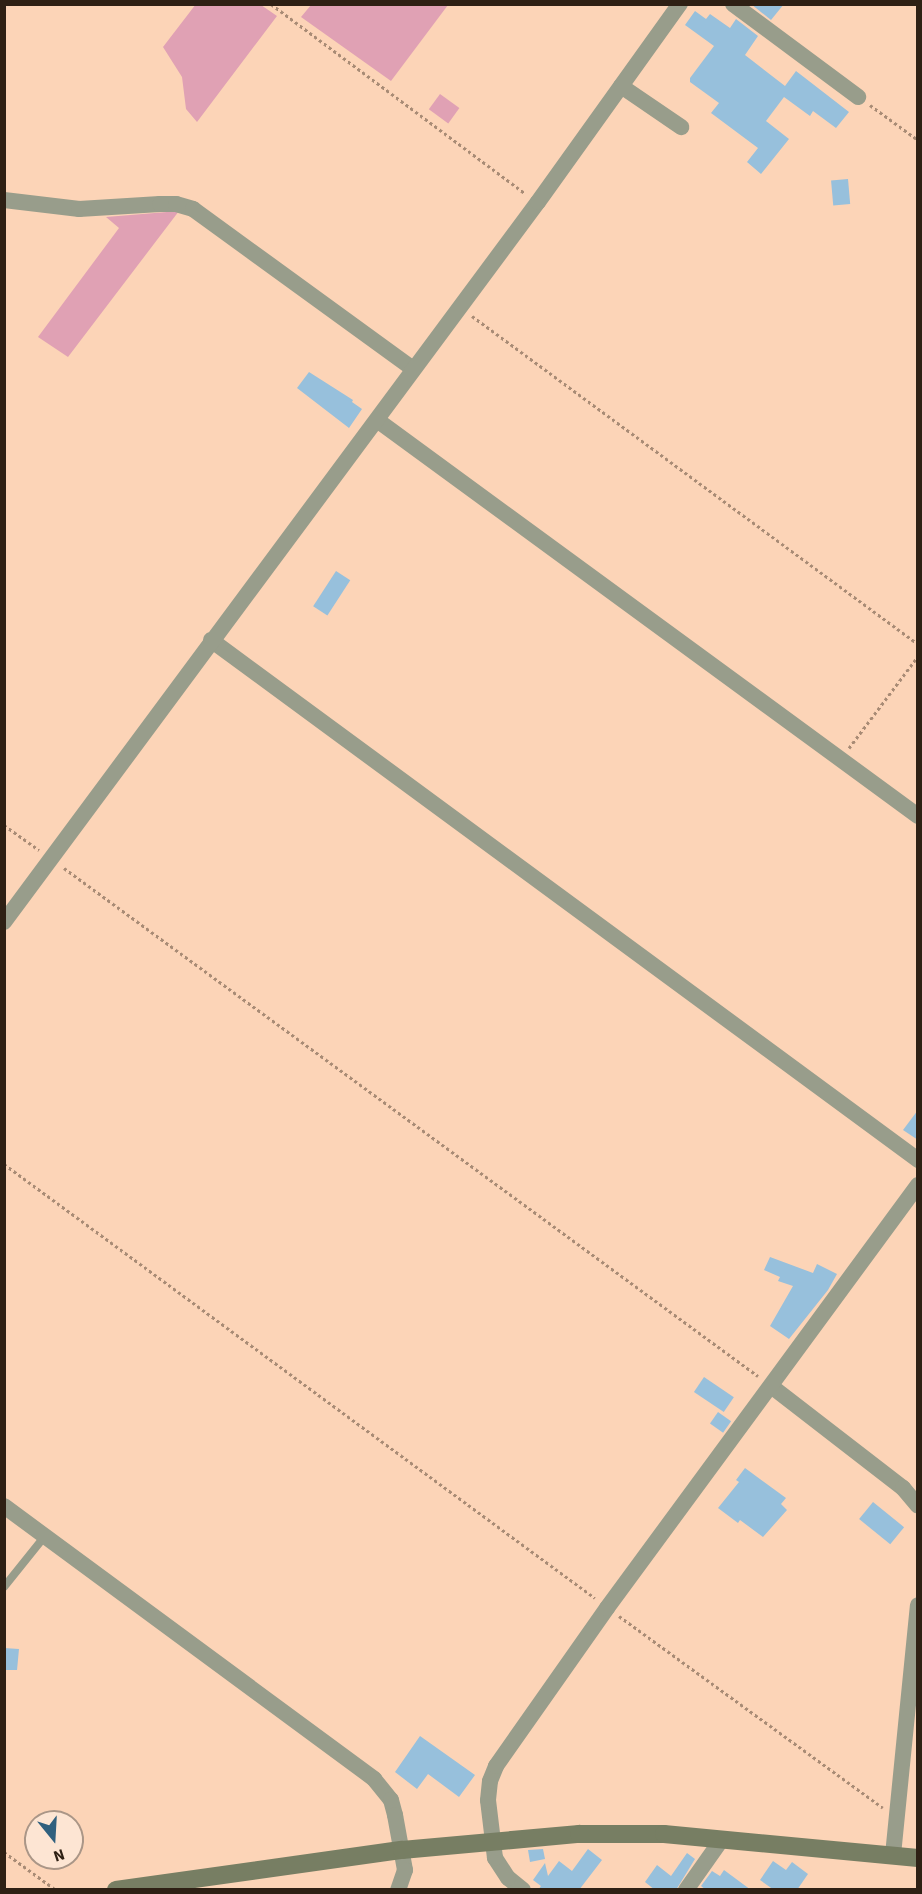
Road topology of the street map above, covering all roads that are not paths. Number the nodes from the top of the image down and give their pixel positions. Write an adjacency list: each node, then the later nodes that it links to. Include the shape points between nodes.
1 (680, 4): 3 (street)
2 (733, 4): 4 (street)
3 (621, 86): 5 (street); 7 (street)
4 (858, 97)
5 (681, 127)
6 (4, 200): 7 (street, via 79,209 160,204 193,209)
7 (413, 369): 8 (street)
8 (377, 420): 9 (street); 10 (street)
9 (211, 640): 11 (street); 12 (street)
10 (918, 816)
11 (4, 922)
12 (918, 1160)
13 (918, 1185): 14 (street)
14 (771, 1386): 16 (street, via 903,1488); 21 (street, via 496,1766 488,1800)
15 (4, 1506): 17 (street)
16 (918, 1506)
17 (45, 1536): 18 (lane); 22 (street, via 374,1779 391,1800)
18 (4, 1587)
19 (918, 1605): 23 (street)
20 (722, 1839): 21 (street, via 579,1834); 23 (street); 28 (street)
21 (491, 1841): 22 (street); 27 (street, via 501,1869)
22 (402, 1850): 25 (street); 26 (street, via 405,1870)
23 (893, 1855): 24 (street)
24 (918, 1858)
25 (116, 1890)
26 (398, 1890)
27 (523, 1890)
28 (686, 1890)

